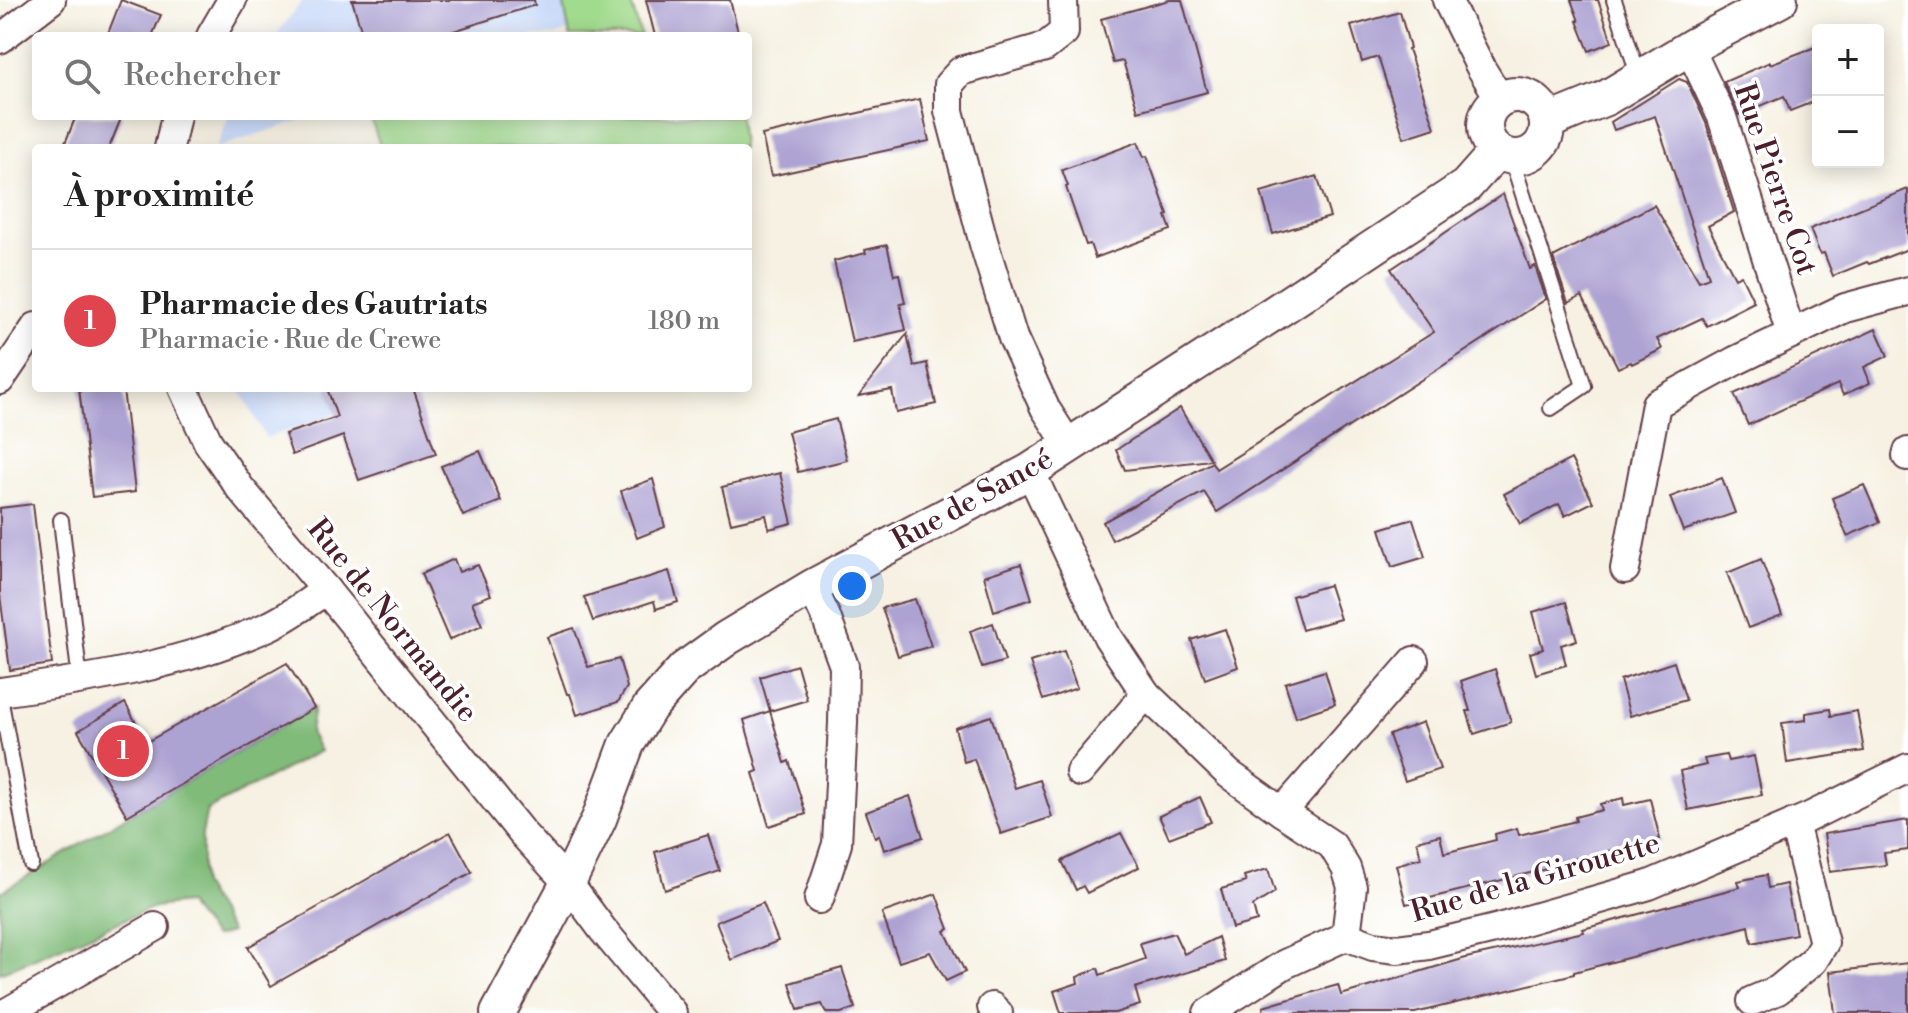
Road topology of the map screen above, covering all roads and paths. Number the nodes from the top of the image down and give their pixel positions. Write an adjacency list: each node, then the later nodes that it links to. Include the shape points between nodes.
1 (51, 0): 8 (street)
2 (232, 0): 7 (street)
3 (1063, 0): 22 (street, via 1064,32 1045,47 961,71 949,84 949,111 1013,338)
4 (1447, 0): 11 (street)
5 (1614, 0): 10 (lane)
6 (1780, 0): 9 (street)
7 (213, 32)
8 (0, 39)
9 (1690, 49): 10 (street); 18 (street, Rue Pierre Cot, via 1722,117)
10 (1639, 78): 13 (street)
11 (1500, 99): 13 (street, via 1528,98); 15 (street, via 1485,120 1487,137)
12 (175, 120): 14 (street)
13 (1547, 122): 15 (street, via 1544,139 1531,154)
14 (170, 144)
15 (1504, 154): 21 (lane, via 1584,386); 22 (street, Rue de Sancé, via 1466,186)
16 (1908, 291): 18 (street, Rue Pierre Cot, via 1845,308)
17 (32, 333): 19 (street)
18 (1791, 334): 25 (street, Rue Pierre Cot, via 1656,404)
19 (0, 380)
20 (185, 392): 27 (street, Rue de Normandie, via 208,442 240,488)
21 (1551, 408)
22 (1068, 444): 23 (street, Rue de Sancé)
23 (1030, 471): 26 (street, Rue de Sancé); 31 (street, via 1108,637)
24 (61, 520): 29 (lane)
25 (1625, 569)
26 (812, 587): 37 (street, Rue de Sancé, via 684,669 650,707 627,744); 38 (street, via 844,666 837,844)
27 (326, 590): 29 (street, via 272,625 209,650); 37 (street, Rue de Normandie)
28 (1414, 661): 34 (street)
29 (80, 681): 30 (street)
30 (0, 694): 36 (lane)
31 (1146, 694): 33 (street); 34 (street, via 1229,774)
32 (1908, 768): 35 (street, Rue de la Girouette)
33 (1080, 772)
34 (1282, 812): 40 (street, via 1332,845 1346,868 1352,887)
35 (1794, 823): 40 (street, Rue de la Girouette, via 1649,885 1499,928 1397,949); 41 (street, via 1824,943 1813,961 1778,990)
36 (31, 864)
37 (568, 883): 43 (street, Rue de Sancé); 44 (street, Rue de Normandie)
38 (819, 899)
39 (155, 927): 42 (street)
40 (1346, 936): 45 (street, via 1285,964)
41 (1752, 1001)
42 (6, 1013)
43 (498, 1013)
44 (672, 1013)
45 (1208, 1013)

